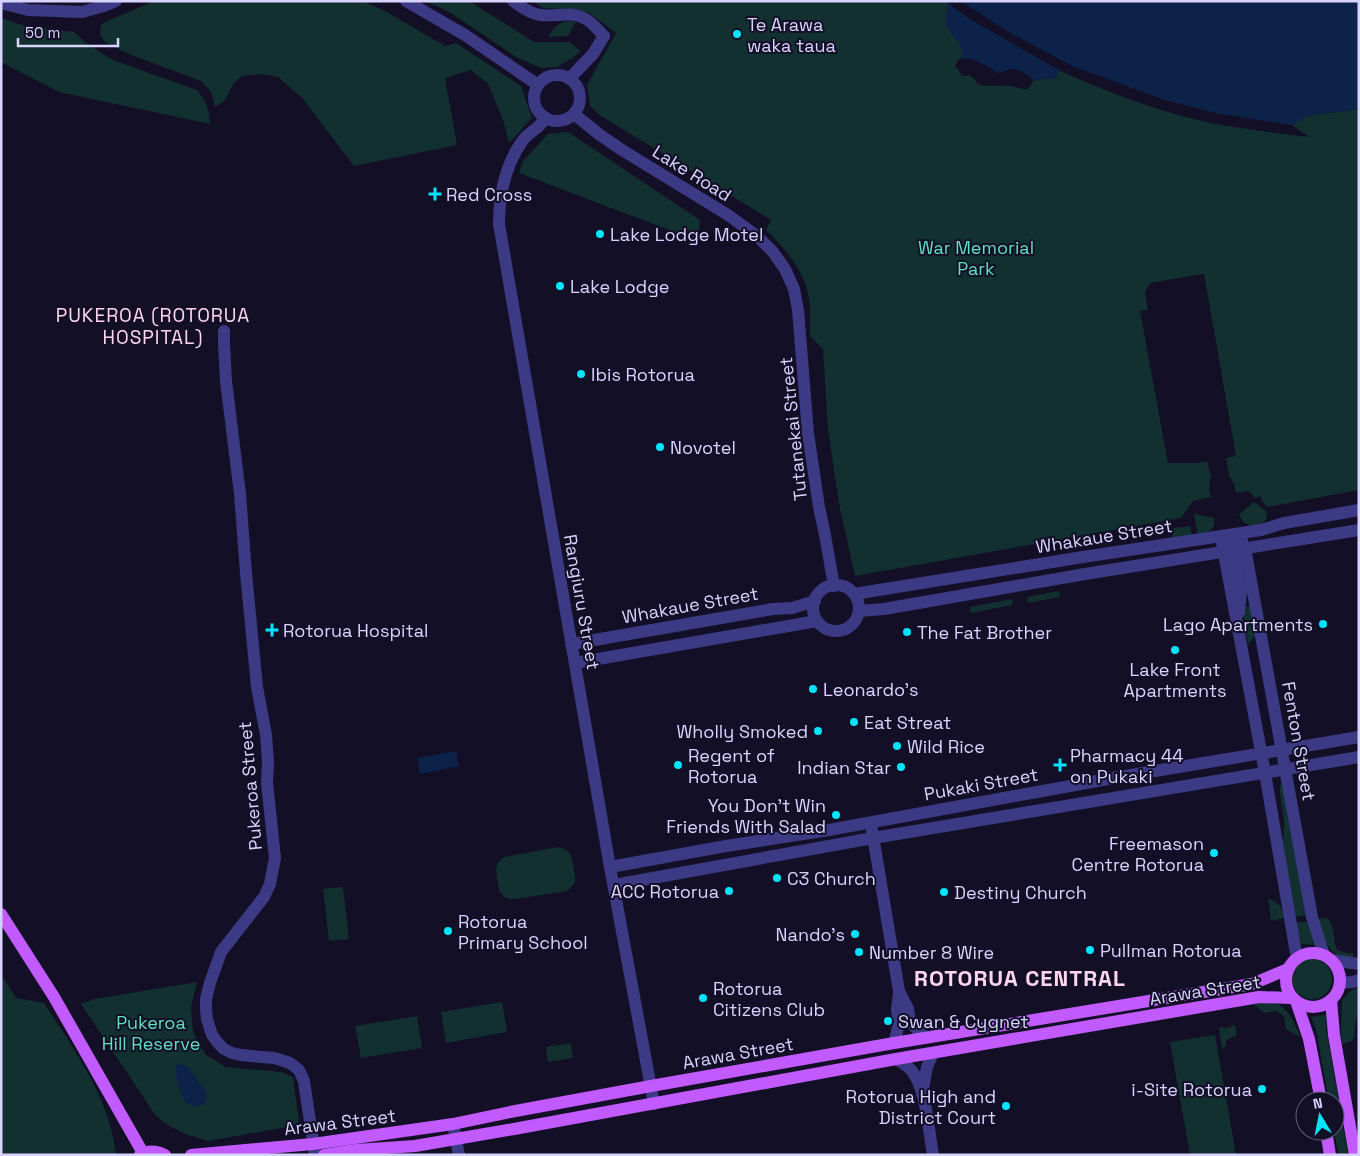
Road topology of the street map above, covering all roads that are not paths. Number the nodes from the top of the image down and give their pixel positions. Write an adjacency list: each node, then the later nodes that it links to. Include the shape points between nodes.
1 (77, 1): 6 (street)
2 (116, 1): 6 (street, via 82,12)
3 (406, 1): 8 (street, via 465,35)
4 (513, 1): 7 (street, via 537,14 572,14 583,18 604,36 593,54)
5 (1, 3): 6 (street, via 28,10)
6 (66, 11)
7 (570, 79): 8 (street, via 549,77); 9 (street, via 580,99)
8 (538, 85): 10 (street, via 534,103 536,110)
9 (574, 114): 10 (street, via 561,121); 11 (street, Lake Road, via 600,135 757,236)
10 (546, 118): 22 (street, Rangiuru Street, via 524,138 510,163 501,190 499,224)
11 (785, 269): 17 (street, Tutanekai Street, via 794,289 798,310 808,433)
12 (224, 332): 54 (street, Pukeroa Street, via 226,381 239,484 257,686 266,735 267,783 275,858 264,897 221,952 206,999 207,1020 212,1035 224,1049 241,1056 284,1060 298,1070 304,1081)
13 (1359, 510): 15 (street, Whakaue Street)
14 (1359, 530): 16 (street, Whakaue Street)
15 (1231, 535): 16 (street, Fenton Street); 16 (street, Fenton Street); 18 (street, Whakaue Street)
16 (1234, 550): 20 (street, Whakaue Street); 25 (street, Fenton Street); 26 (street, Fenton Street, via 1237,625)
17 (834, 586): 18 (street, via 843,586); 19 (street, via 823,590)
18 (854, 594): 20 (street)
19 (815, 601): 21 (street); 22 (street, Whakaue Street, via 792,608 764,610)
20 (859, 611): 21 (street, via 852,625 838,631)
21 (817, 621): 23 (street)
22 (572, 644): 23 (street, Rangiuru Street)
23 (575, 663): 32 (street, Rangiuru Street)
24 (1359, 736): 25 (street, Pukaki Street)
25 (1283, 750): 26 (street, Pukaki Street); 28 (street, Fenton Street)
26 (1261, 753): 29 (street, Fenton Street); 30 (street, Pukaki Street)
27 (1359, 756): 28 (street, Pukaki Street)
28 (1286, 770): 29 (street, Pukaki Street); 35 (street, Fenton Street, via 1312,917)
29 (1265, 773): 31 (street, Pukaki Street); 36 (street, Fenton Street)
30 (871, 822): 31 (street); 32 (street, Pukaki Street)
31 (873, 838): 33 (street, Pukaki Street); 40 (street)
32 (610, 867): 33 (street, Rangiuru Street)
33 (614, 885): 47 (street, Rangiuru Street)
34 (1, 914): 55 (main road, via 54,997)
35 (1327, 958): 36 (main road, via 1314,953); 37 (street); 39 (main road, via 1337,966)
36 (1292, 964): 41 (main road, via 1286,979); 43 (main road, Arawa Street, via 1252,984)
37 (1359, 964)
38 (1359, 980): 39 (street)
39 (1340, 983): 42 (main road)
40 (899, 992): 43 (street, via 908,1009 910,1022); 44 (street, via 899,1024)
41 (1294, 1000): 42 (main road, via 1302,1005 1318,1007); 45 (main road, Arawa Street, via 1259,997); 48 (main road, via 1309,1039)
42 (1332, 1000): 62 (main road, via 1334,1035)
43 (925, 1038): 44 (main road, Arawa Street)
44 (894, 1044): 47 (main road, Arawa Street)
45 (933, 1053): 46 (main road, Arawa Street); 49 (street)
46 (896, 1059): 49 (street, via 912,1072); 50 (main road, Arawa Street)
47 (651, 1086): 50 (street, Rangiuru Street); 51 (main road, Arawa Street)
48 (1319, 1091)
49 (922, 1094): 60 (street)
50 (654, 1104): 52 (main road, Arawa Street)
51 (453, 1124): 52 (street); 54 (main road, Arawa Street)
52 (455, 1139): 58 (main road, Arawa Street); 59 (street)
53 (1328, 1141): 61 (main road)
54 (314, 1149): 57 (main road, Arawa Street)
55 (142, 1154): 56 (main road, via 152,1151)
56 (165, 1155)
57 (191, 1155)
58 (324, 1155)
59 (459, 1155)
60 (933, 1155)
61 (1330, 1155)
62 (1356, 1155)

